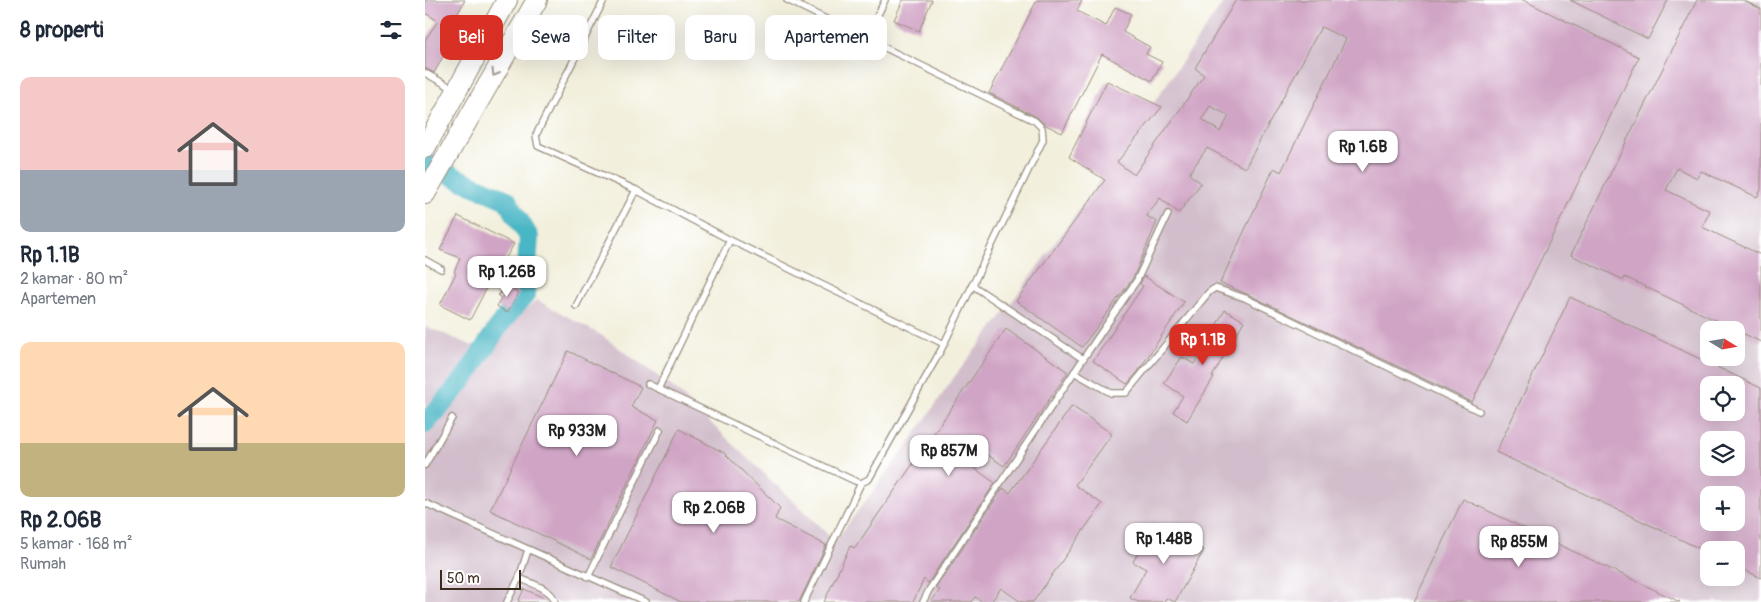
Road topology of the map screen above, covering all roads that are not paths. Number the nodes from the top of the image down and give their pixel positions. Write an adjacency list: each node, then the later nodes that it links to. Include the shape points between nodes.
1 (507, 0): 10 (highway)
2 (537, 0): 13 (highway, one-way to 13)
3 (604, 0): 12 (lane, via 536,135 537,141 538,146)
4 (787, 0): 6 (lane)
5 (885, 0): 7 (lane)
6 (817, 15)
7 (878, 15)
8 (887, 49): 18 (lane, via 1035,121 1042,128 1043,140)
9 (425, 73): 10 (lane)
10 (456, 90): 11 (highway)
11 (428, 143)
12 (636, 190): 15 (lane); 19 (lane)
13 (425, 194)
14 (1168, 214): 21 (lane, via 1137,280)
15 (730, 240): 20 (lane); 24 (lane)
16 (425, 260): 17 (lane)
17 (441, 269)
18 (972, 286): 20 (lane); 21 (lane)
19 (577, 306)
20 (944, 344): 29 (lane, via 873,473)
21 (1083, 359): 22 (lane)
22 (1074, 372): 25 (lane, via 1111,393 1126,393 1215,288 1245,298); 38 (lane)
23 (648, 384): 24 (lane)
24 (658, 389): 29 (lane)
25 (1479, 410)
26 (452, 418): 28 (lane)
27 (660, 430): 32 (lane)
28 (425, 465)
29 (861, 482): 37 (lane)
30 (425, 503): 31 (lane)
31 (529, 550): 32 (lane); 33 (lane)
32 (588, 577): 36 (lane)
33 (519, 578): 34 (lane); 35 (lane, via 549,592)
34 (507, 602)
35 (555, 602)
36 (646, 602)
37 (804, 602)
38 (923, 602)

